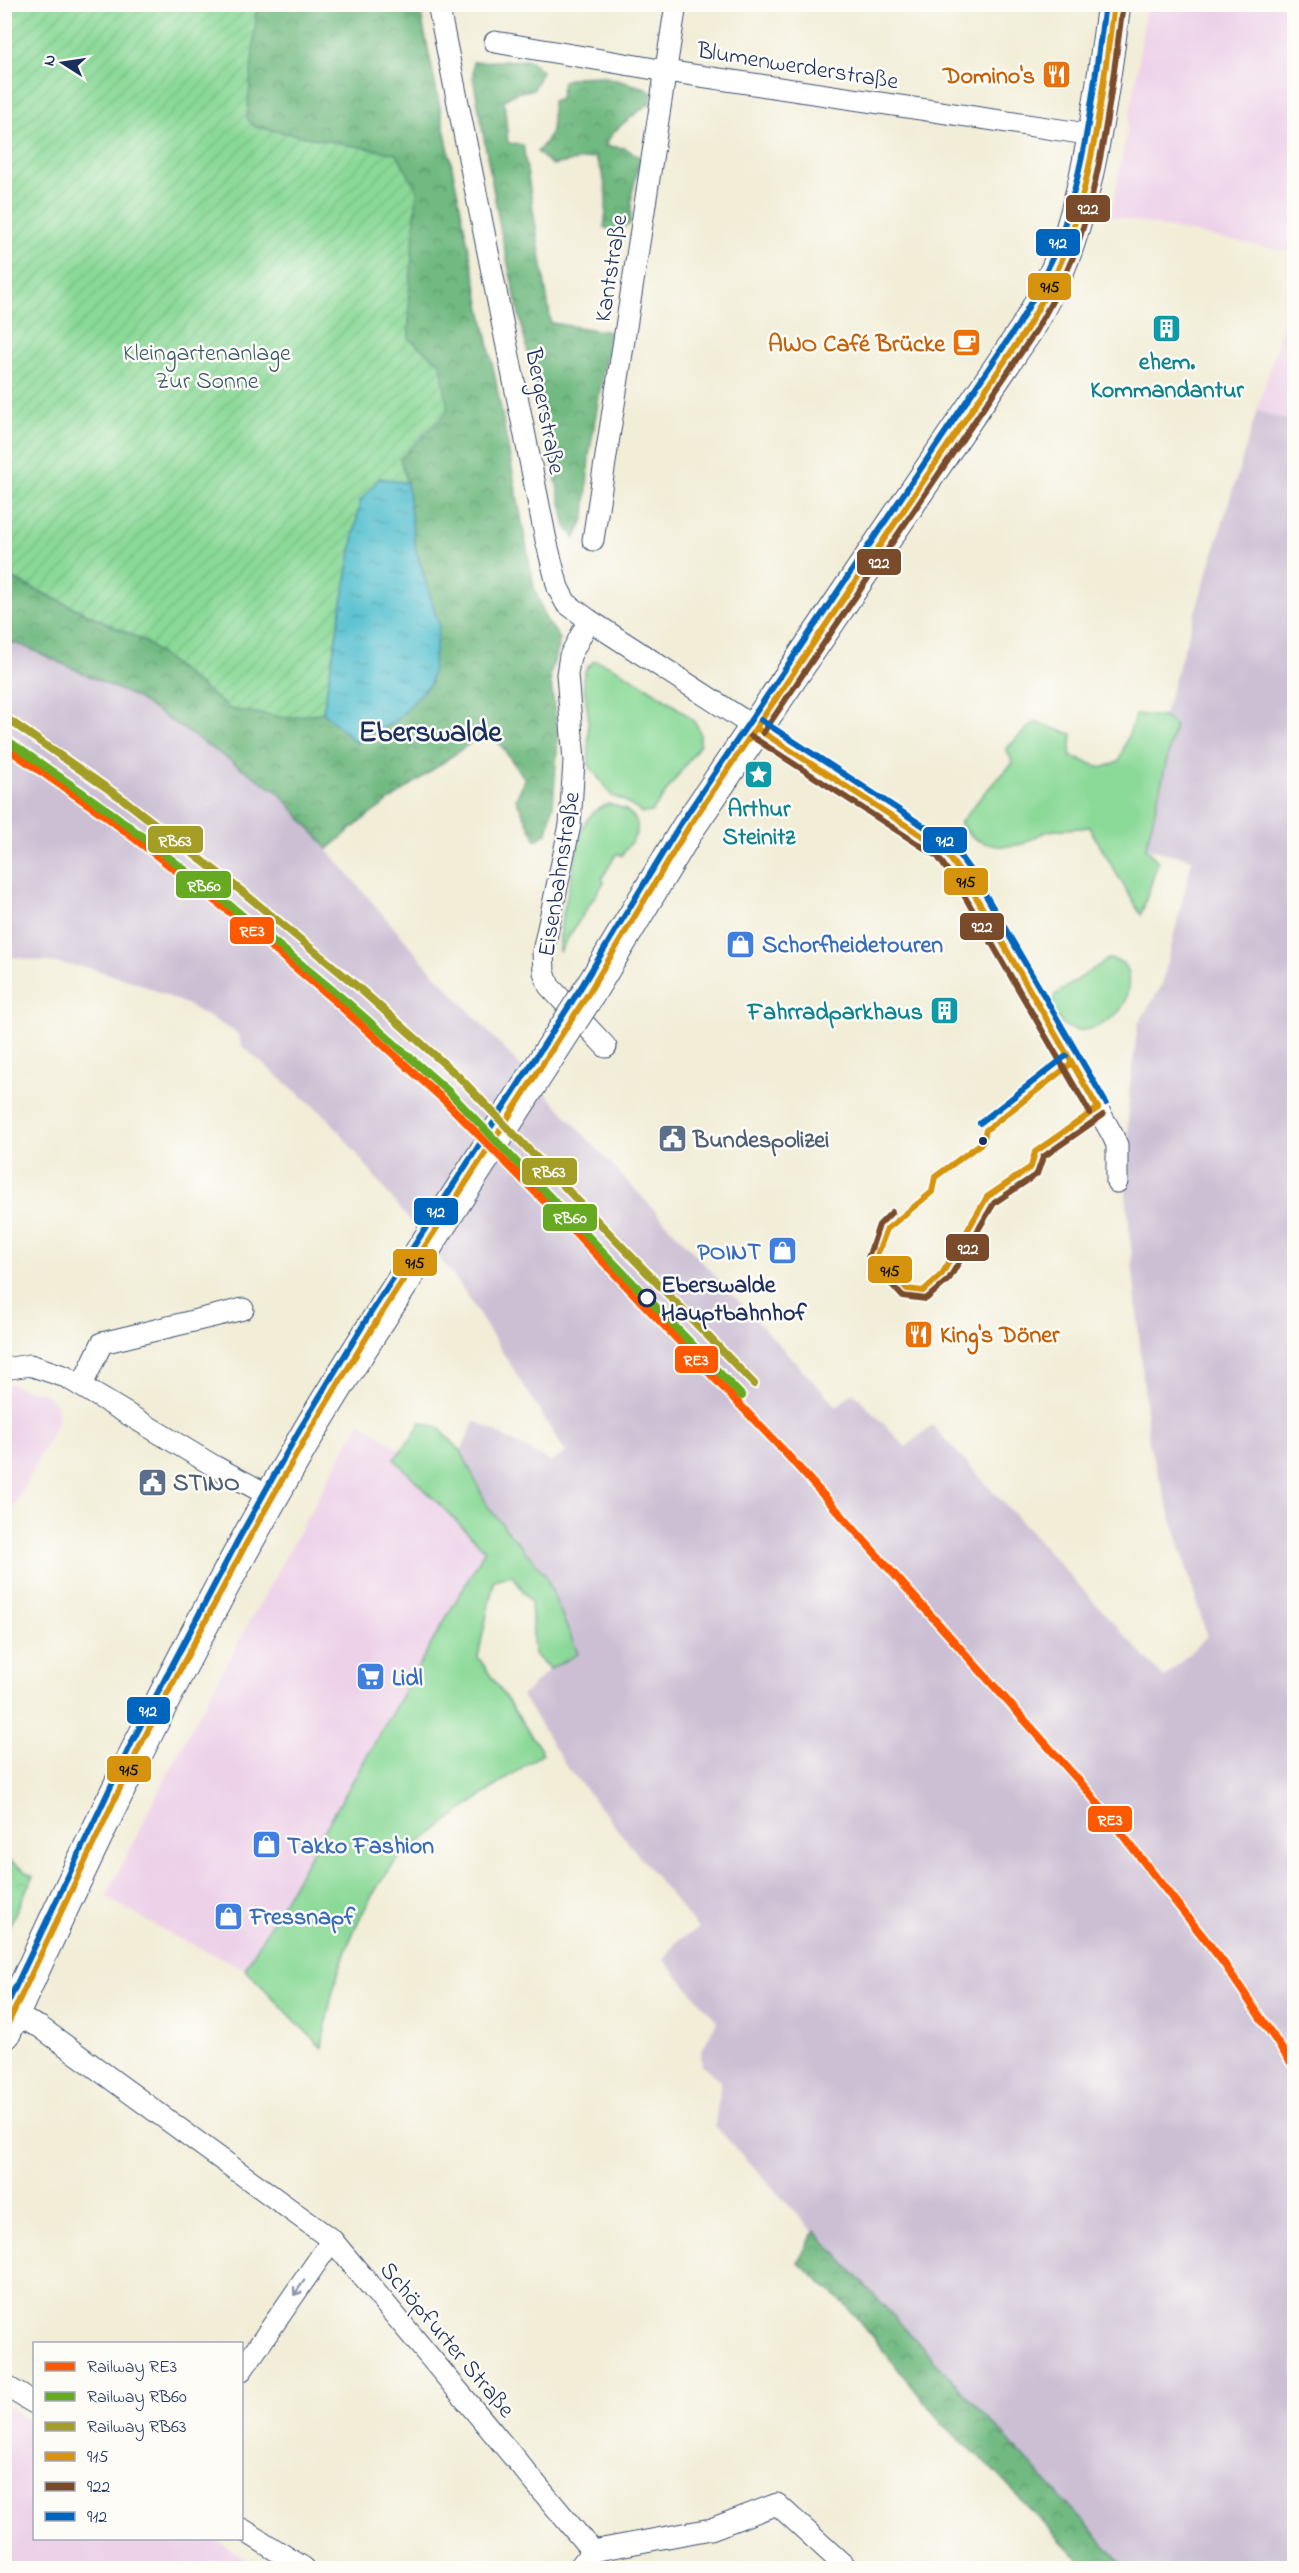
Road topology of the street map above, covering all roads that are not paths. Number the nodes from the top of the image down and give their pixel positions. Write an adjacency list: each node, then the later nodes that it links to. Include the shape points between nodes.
1 (438, 4): 8 (street, Bergerstraße, via 546,540 558,588 566,603)
2 (676, 4): 5 (street, Kantstraße)
3 (1114, 4): 6 (main road)
4 (495, 42): 5 (street, Blumenwerderstraße)
5 (666, 70): 6 (street, Blumenwerderstraße); 7 (street, Kantstraße)
6 (1094, 135): 9 (main road, via 1083,193 1067,245 1026,330)
7 (593, 540)
8 (589, 620): 9 (street, Bergerstraße); 10 (street, Eisenbahnstraße, via 570,656 567,674 574,761 570,825 543,952 549,986)
9 (756, 728): 11 (street, Bergerstraße, via 944,850 969,885 1112,1134); 15 (main road, bridge, via 677,845 588,994 338,1385)
10 (606, 1047)
11 (1117, 1182)
12 (243, 1309): 14 (street, via 102,1343)
13 (4, 1369): 14 (street, via 30,1365)
14 (82, 1385): 15 (street)
15 (272, 1497): 16 (main road, via 140,1746)
16 (9, 2024): 17 (street, Schöpfurter Straße, via 40,2026)
17 (332, 2240): 18 (street, one-way to 18); 22 (street, Schöpfurter Straße)
18 (243, 2369)
19 (4, 2385): 20 (street)
20 (33, 2402)
21 (243, 2530): 23 (street)
22 (592, 2551): 24 (street); 25 (street, via 711,2529 777,2504)
23 (304, 2568)
24 (579, 2568)
25 (848, 2568)

